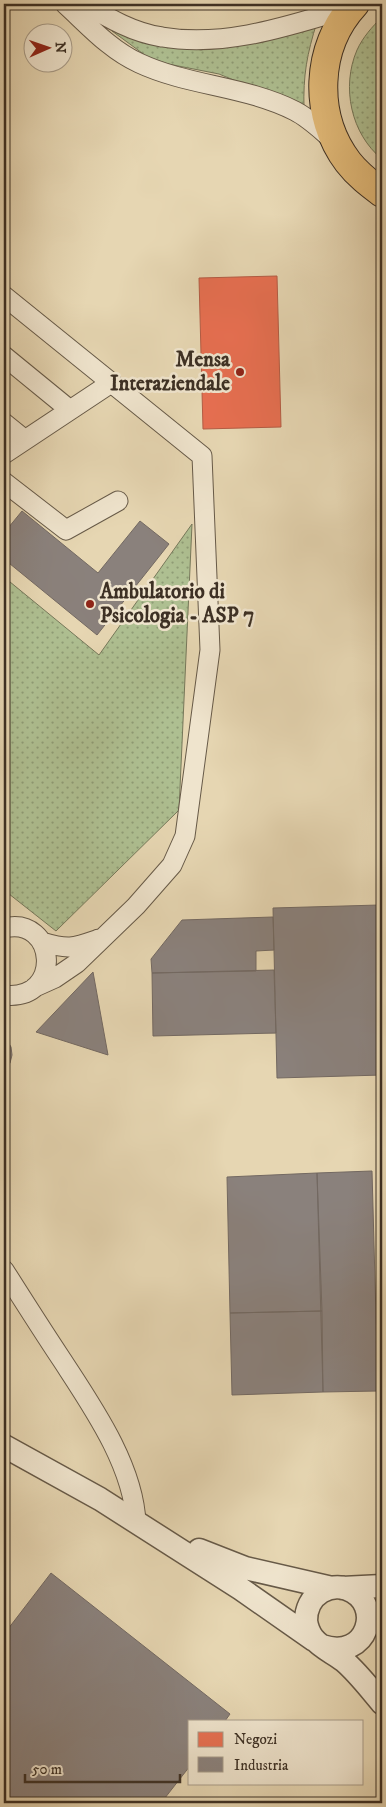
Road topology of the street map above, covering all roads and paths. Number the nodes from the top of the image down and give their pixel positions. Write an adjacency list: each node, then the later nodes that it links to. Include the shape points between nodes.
1 (65, 4): 4 (street, via 111,46 138,63 169,75 248,93 296,111)
2 (85, 4): 3 (street, via 135,29 178,39 230,39)
3 (353, 5): 4 (main road, via 328,49 324,73 327,121)
4 (342, 153): 5 (main road, via 365,180); 6 (main road)
5 (382, 193)
6 (382, 214)
7 (4, 296): 9 (street)
8 (4, 356): 10 (street)
9 (112, 383): 10 (street); 18 (street, via 202,456 210,650 185,836 172,865)
10 (70, 410): 12 (street)
11 (4, 422): 12 (street)
12 (25, 440): 13 (street)
13 (4, 454)
14 (4, 482): 15 (street, via 66,530)
15 (118, 501)
16 (4, 914): 17 (street)
17 (12, 927): 19 (street, via 31,931)
18 (102, 938): 19 (street, via 76,947 60,948); 20 (street, via 77,963)
19 (42, 942): 20 (street, via 46,952 46,971)
20 (35, 988): 21 (street)
21 (8, 997)
22 (4, 1270): 24 (street, via 98,1417 124,1470)
23 (4, 1446): 24 (street)
24 (144, 1527): 26 (street, via 245,1568); 28 (street, via 242,1589)
25 (382, 1586): 26 (street)
26 (337, 1588): 27 (street, via 352,1591 359,1597); 28 (street, via 323,1590 315,1596 306,1613 309,1632)
27 (371, 1622): 28 (street, via 350,1647 331,1649); 29 (street, via 359,1651)
28 (318, 1643): 29 (street, via 344,1662)
29 (367, 1686): 30 (street)
30 (382, 1703)

